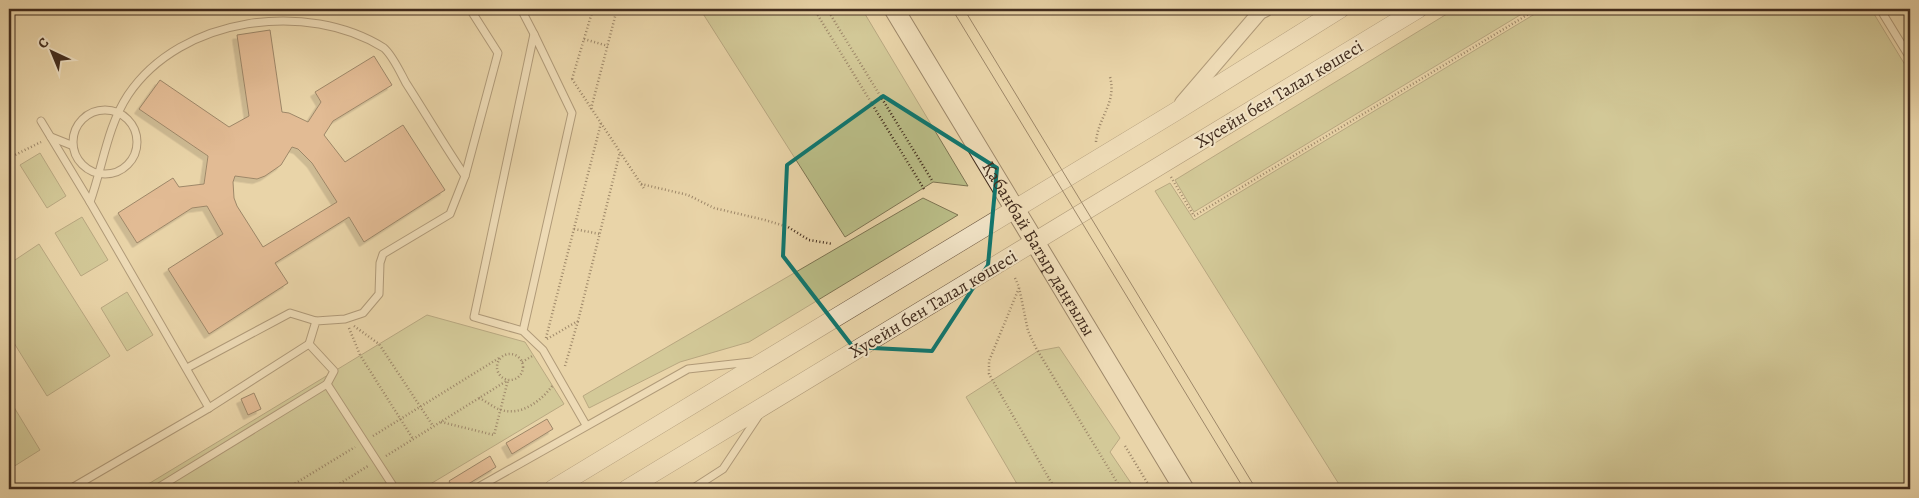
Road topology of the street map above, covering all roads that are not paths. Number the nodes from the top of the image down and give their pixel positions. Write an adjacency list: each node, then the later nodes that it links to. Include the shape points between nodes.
1 (470, 9): 18 (lane, via 498,53)
2 (521, 9): 10 (lane)
3 (894, 9): 20 (main road, Қабанбай Батыр даңғылы)
4 (1340, 9): 13 (street)
5 (1418, 9): 21 (street, Хусейн бен Талал көшесі)
6 (1880, 9): 11 (lane)
7 (1262, 10): 13 (street)
8 (268, 14): 12 (lane, via 197,33 162,57 129,94)
9 (314, 15): 18 (lane, via 362,32 386,49)
10 (534, 34): 23 (lane, via 572,113); 23 (lane, via 474,317)
11 (1910, 58)
12 (119, 111): 16 (lane, via 96,110 77,123); 17 (lane, via 107,143); 17 (lane, via 135,128 137,150 124,169)
13 (1175, 112): 20 (street)
14 (41, 121): 15 (lane)
15 (51, 137): 16 (lane); 19 (lane)
16 (71, 145): 17 (lane, via 81,166 96,174)
17 (101, 173): 19 (lane)
18 (465, 176): 22 (lane, via 450,214 383,254 379,294 363,313 345,319)
19 (90, 202): 26 (lane)
20 (1014, 209): 21 (main road, Қабанбай Батыр даңғылы); 25 (street)
21 (1034, 243): 28 (street, Хусейн бен Талал көшесі); 38 (main road, Қабанбай Батыр даңғылы)
22 (316, 321): 24 (lane); 26 (lane, via 290,313)
23 (523, 331): 30 (lane, via 543,350)
24 (309, 344): 27 (lane, via 334,371); 29 (lane)
25 (764, 361): 30 (lane, via 688,369); 35 (street)
26 (188, 368): 29 (lane)
27 (326, 384): 32 (lane); 33 (lane)
28 (765, 406): 36 (street, Хусейн бен Талал көшесі); 37 (lane, via 723,469)
29 (209, 408): 31 (lane)
30 (586, 425): 34 (lane)
31 (70, 489)
32 (156, 489)
33 (395, 489)
34 (475, 489)
35 (553, 489)
36 (627, 489)
37 (692, 489)
38 (1184, 489)

